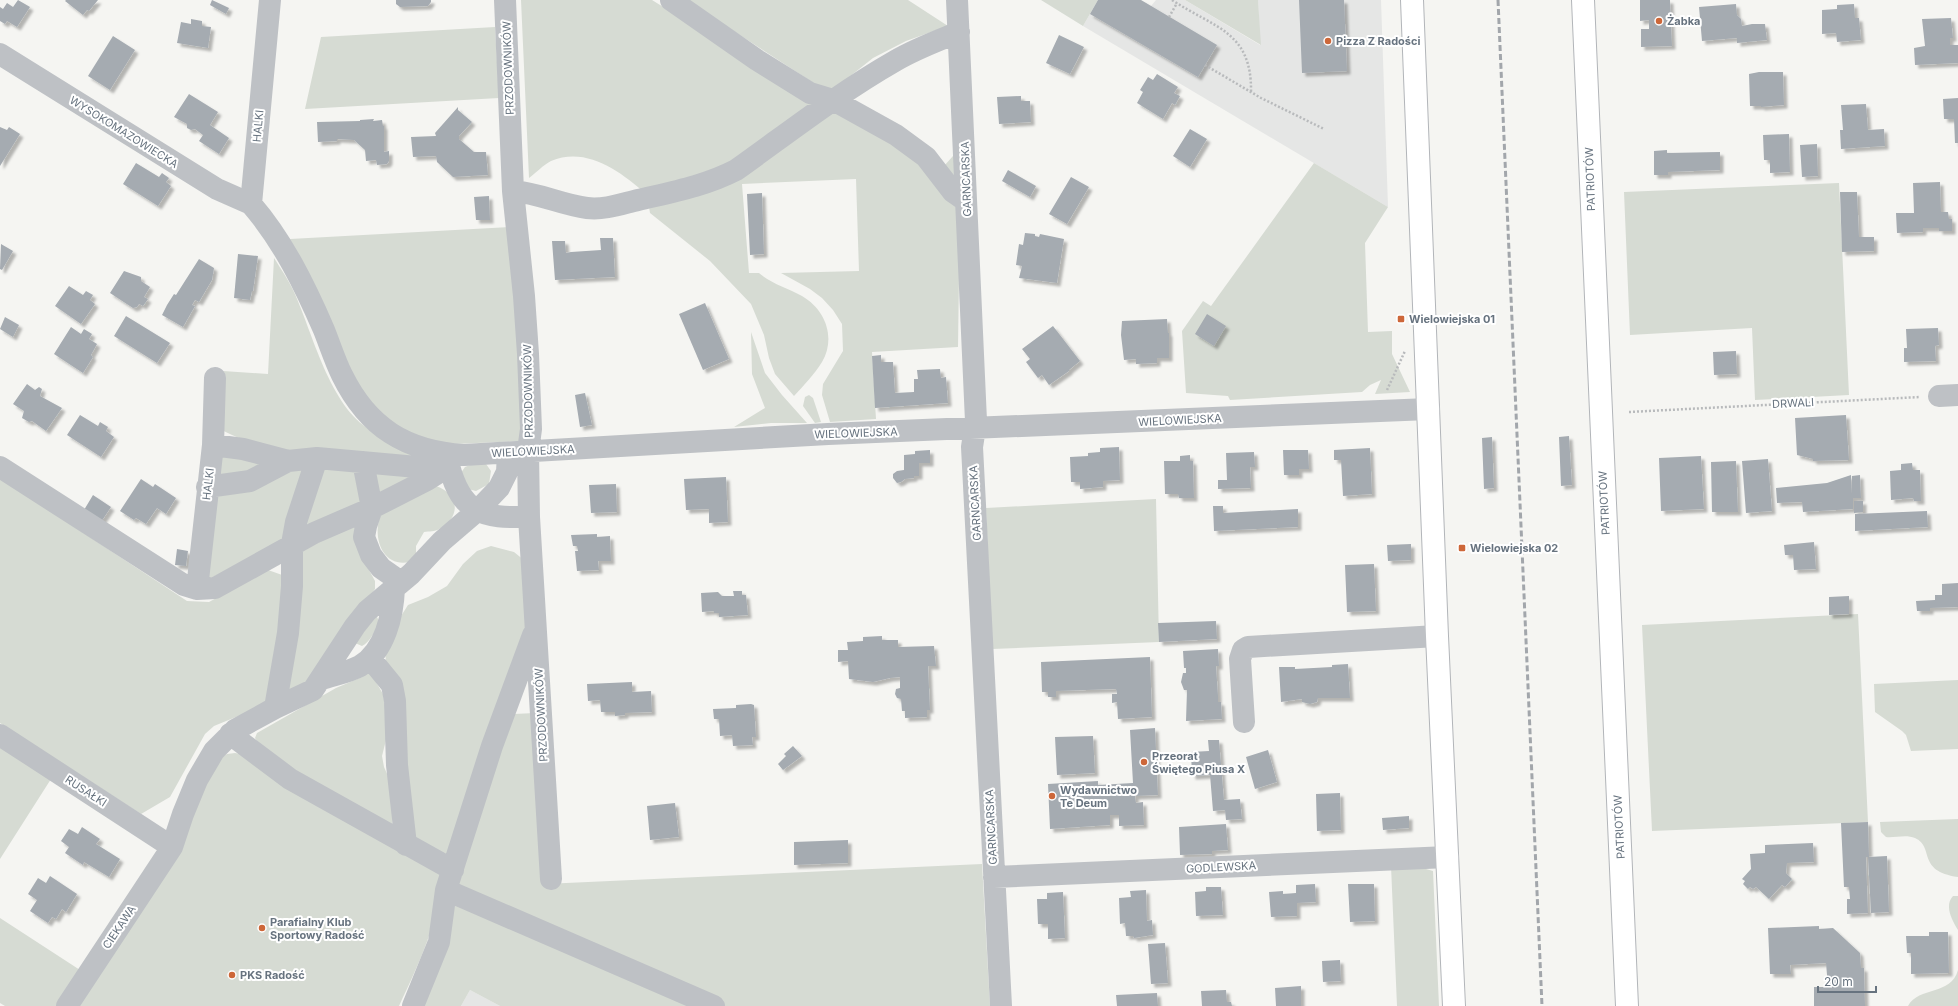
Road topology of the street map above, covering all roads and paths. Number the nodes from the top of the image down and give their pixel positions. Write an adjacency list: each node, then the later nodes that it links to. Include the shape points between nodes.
1 (270, 0): 20 (street, HALKI)
2 (505, 0): 18 (street, PRZODOWNIKÓW)
3 (671, 0): 14 (street, via 757,60 810,93)
4 (957, 0): 10 (street, GARNCARSKA)
5 (1172, 0): 8 (path)
6 (1412, 0): 24 (main road)
7 (1583, 0): 61 (main road, PATRIOTÓW)
8 (1177, 3): 9 (path); 13 (path, via 1223,29 1236,42 1248,63)
9 (1169, 17)
10 (959, 32): 14 (street, via 896,60); 16 (street, GARNCARSKA)
11 (0, 54): 20 (street, WYSOKOMAZOWIECKA, via 217,189)
12 (1205, 65): 13 (path)
13 (1251, 93): 15 (path)
14 (833, 100): 17 (street, via 896,136); 18 (street, via 736,170 720,179 678,192 600,209 574,206 529,192)
15 (1324, 129)
16 (964, 143): 17 (street, via 947,154); 19 (street, GARNCARSKA)
17 (926, 157): 19 (street, via 953,192)
18 (513, 191): 29 (street, PRZODOWNIKÓW, via 528,347 531,429)
19 (966, 201): 27 (street, GARNCARSKA)
20 (251, 204): 31 (street, via 265,221 305,289 341,374 362,409 393,435)
21 (1406, 347): 25 (path)
22 (215, 378): 28 (street, HALKI)
23 (1948, 395): 26 (path, DRWALI)
24 (1429, 409): 25 (street, WIELOWIEJSKA); 43 (main road)
25 (1377, 410): 27 (street, WIELOWIEJSKA)
26 (1629, 412)
27 (975, 429): 29 (street, WIELOWIEJSKA, via 823,434); 53 (street, GARNCARSKA, via 972,446)
28 (213, 445): 32 (street, WIELOWIEJSKA, via 244,449); 35 (street, HALKI)
29 (518, 452): 31 (street, WIELOWIEJSKA); 37 (street, via 499,488); 38 (street, PRZODOWNIKÓW)
30 (317, 458): 32 (street, WIELOWIEJSKA); 33 (street, WIELOWIEJSKA); 39 (street, via 296,522)
31 (456, 460): 33 (street, WIELOWIEJSKA, via 428,468); 36 (street, via 427,480); 37 (street, via 454,484 461,497)
32 (288, 461): 35 (street, WIELOWIEJSKA, via 250,481)
33 (363, 462): 36 (street)
34 (0, 467): 41 (street, via 184,585)
35 (207, 487): 41 (street, HALKI)
36 (372, 508): 39 (street); 40 (street, via 364,537 371,555)
37 (478, 511): 38 (street, via 492,517); 40 (street, via 442,541)
38 (529, 517): 42 (street, PRZODOWNIKÓW)
39 (292, 544): 41 (street, via 216,588); 46 (street, via 288,633)
40 (398, 585): 44 (street, via 379,647); 45 (street, via 367,611)
41 (197, 589)
42 (536, 628): 54 (street, PRZODOWNIKÓW); 55 (street, via 492,746)
43 (1437, 636): 47 (street, via 1248,646 1243,650 1240,659); 52 (main road)
44 (370, 658): 45 (street, via 360,666); 50 (street, via 392,685 397,765)
45 (322, 679): 46 (street, CIEKAWA, via 313,690)
46 (275, 708): 48 (street, CIEKAWA)
47 (1244, 722)
48 (230, 734): 50 (street, via 290,779); 51 (street, CIEKAWA, via 210,757 197,780)
49 (0, 735): 51 (street, RUSAŁKI)
50 (406, 844): 55 (street)
51 (172, 847): 56 (street, CIEKAWA)
52 (1448, 857): 53 (street, GODLEWSKA); 60 (main road)
53 (994, 877): 59 (street, GARNCARSKA)
54 (551, 879)
55 (449, 880): 57 (street, via 439,942); 58 (street)
56 (67, 1006)
57 (413, 1006)
58 (714, 1006)
59 (1000, 1006)
60 (1454, 1006)
61 (1626, 1006)

